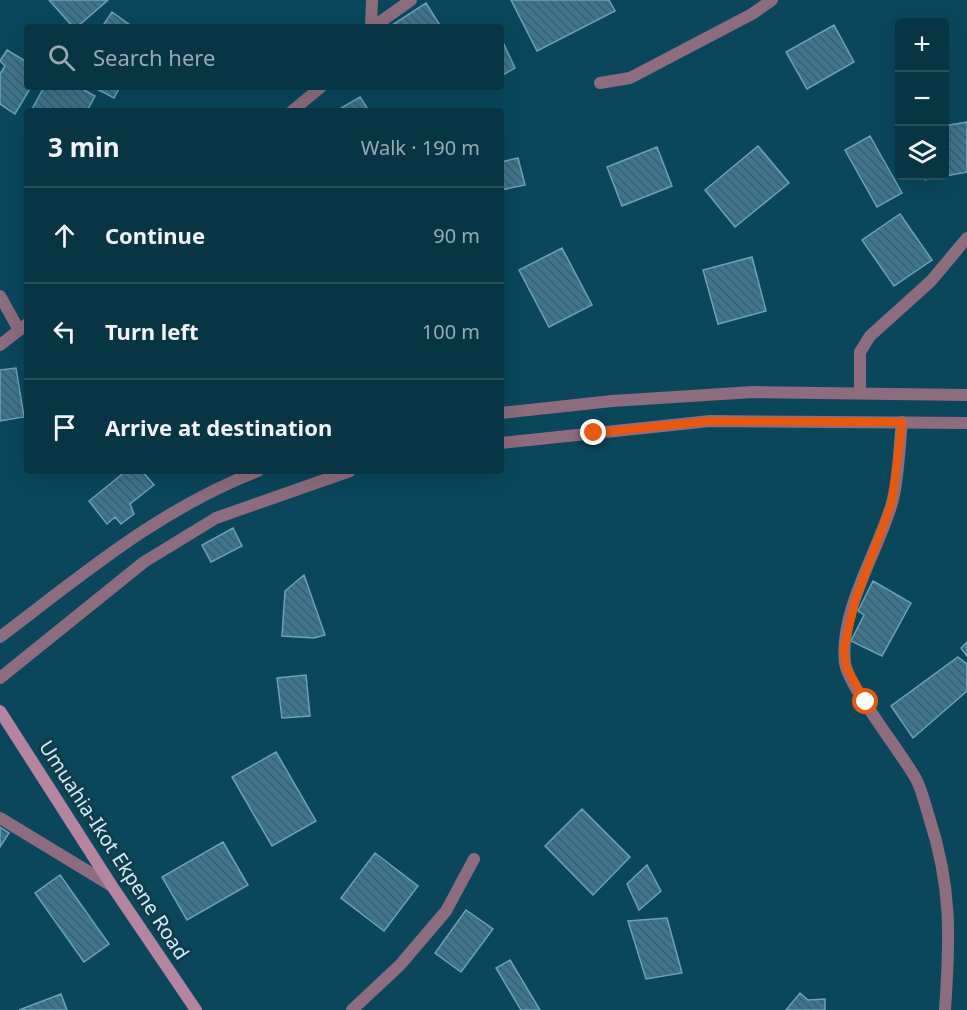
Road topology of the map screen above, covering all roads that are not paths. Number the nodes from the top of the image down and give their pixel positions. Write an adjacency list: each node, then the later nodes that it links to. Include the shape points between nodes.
1 (372, 0): 4 (street)
2 (411, 0): 5 (street)
3 (772, 0): 6 (street, via 630,78)
4 (372, 24)
5 (376, 24)
6 (600, 83)
7 (317, 90): 8 (street)
8 (296, 108)
9 (967, 238): 13 (street, via 931,281 870,336 860,352)
10 (0, 296): 11 (street)
11 (23, 327): 12 (street)
12 (0, 345)
13 (860, 393): 14 (street); 15 (street, via 742,393)
14 (967, 395)
15 (504, 413)
16 (902, 422): 17 (street); 18 (street, via 711,421); 29 (street, via 892,502 855,601 844,648 846,667 855,686 917,781 932,827 949,905)
17 (967, 423)
18 (504, 443)
19 (251, 474): 21 (street, via 192,501 130,539)
20 (341, 474): 22 (street, via 216,518 144,562)
21 (0, 637)
22 (0, 678)
23 (0, 711): 26 (main road, Umuahia-Ikot Ekpene Road)
24 (0, 818): 26 (street)
25 (474, 859): 28 (street, via 446,911 400,965)
26 (112, 886): 27 (main road, Umuahia-Ikot Ekpene Road)
27 (196, 1010)
28 (352, 1010)
29 (945, 1010)

